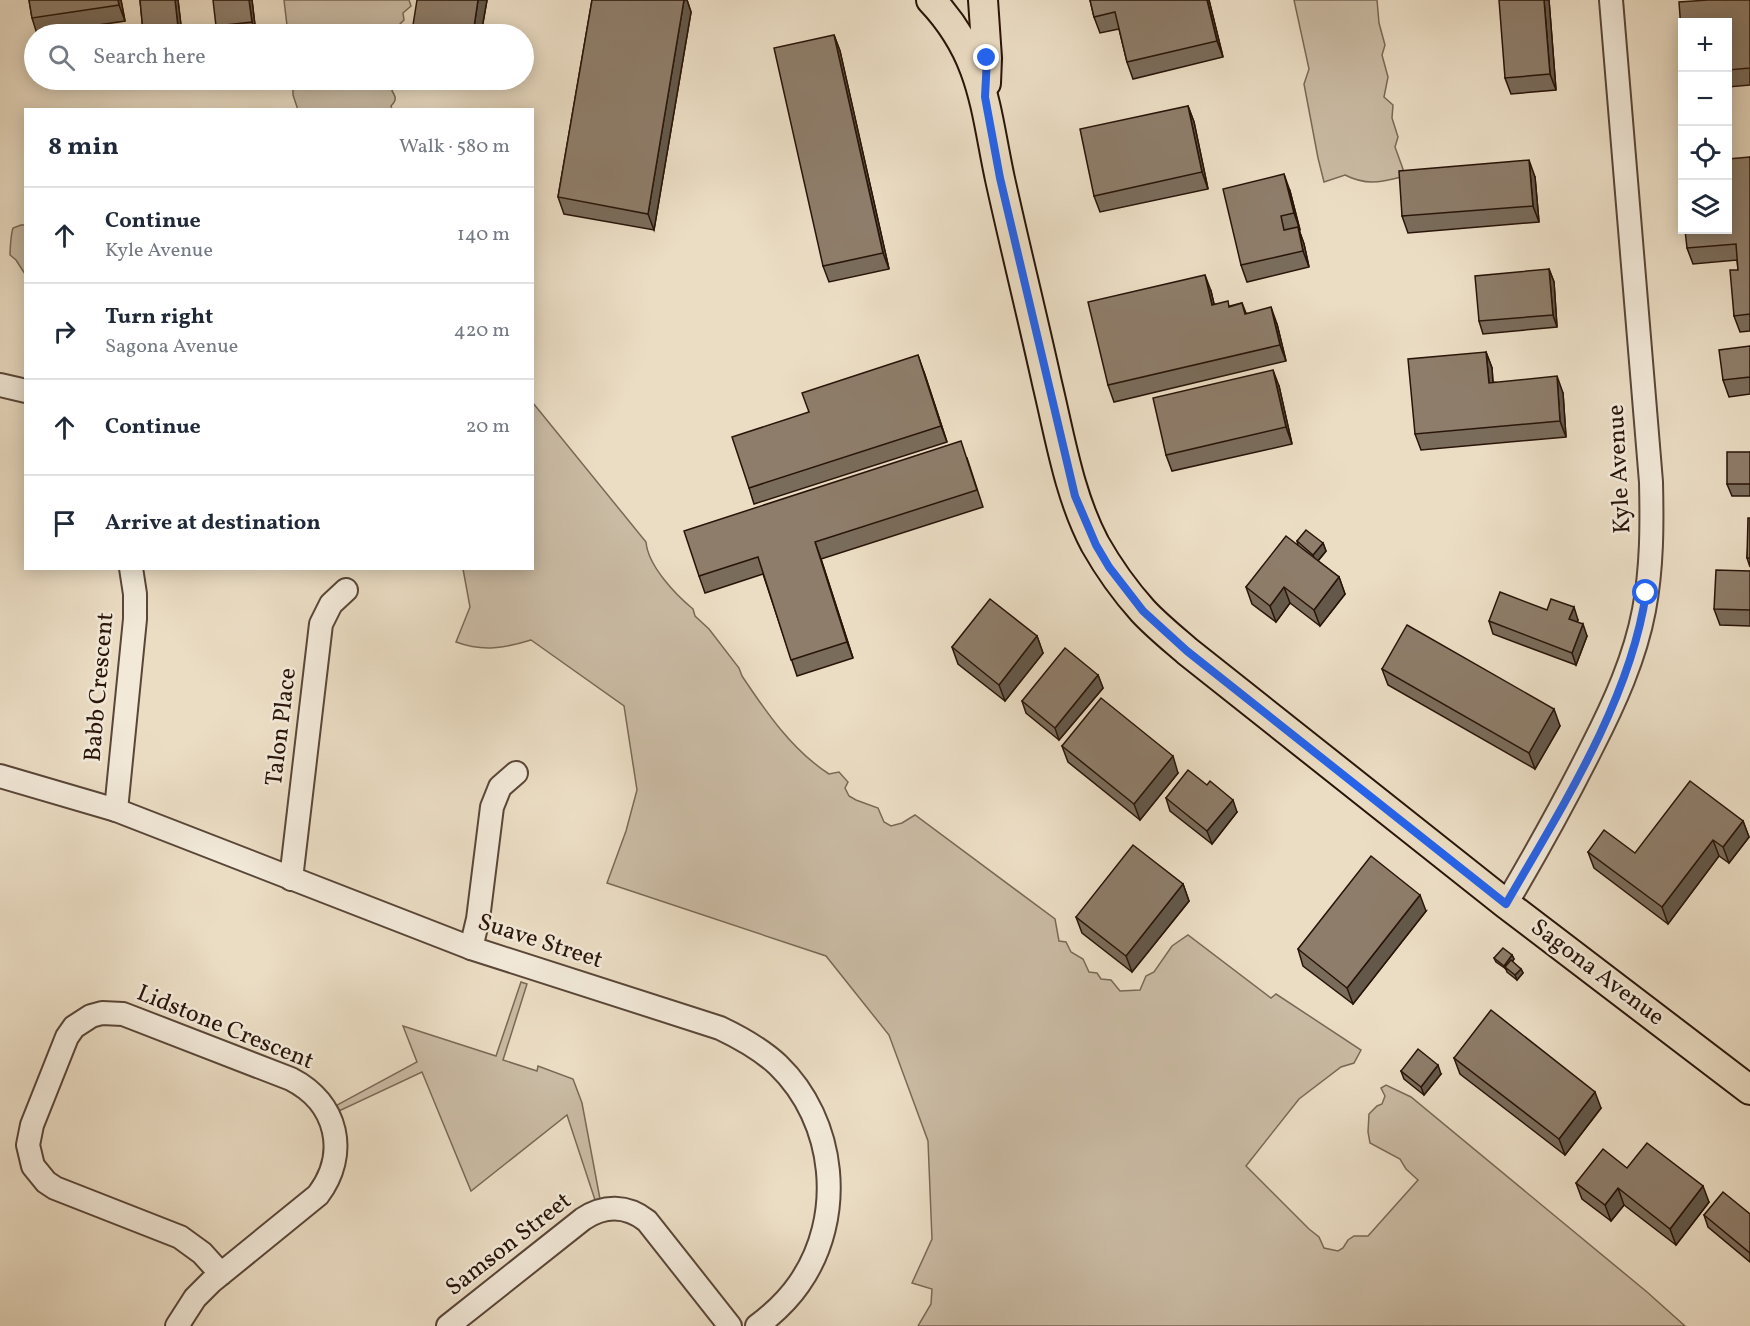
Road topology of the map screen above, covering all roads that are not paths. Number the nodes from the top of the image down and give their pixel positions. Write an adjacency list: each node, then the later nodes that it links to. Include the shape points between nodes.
1 (931, 0): 4 (main road, Sagona Avenue, via 966,50)
2 (983, 0): 4 (main road)
3 (1611, 0): 13 (street, Kyle Avenue, via 1651,482 1649,572 1643,612 1612,708)
4 (985, 97): 13 (main road, Sagona Avenue, via 1068,471 1084,521 1109,567 1143,611 1187,651)
5 (0, 385): 6 (street)
6 (24, 391)
7 (132, 570): 11 (street, Babb Crescent, via 135,619)
8 (346, 591): 12 (street, Talon Place, via 331,604 321,624)
9 (516, 773): 14 (street, via 500,787 492,807)
10 (0, 776): 11 (street, Suave Street)
11 (116, 810): 12 (street, Suave Street)
12 (291, 879): 14 (street, Suave Street)
13 (1506, 904): 15 (main road, Sagona Avenue)
14 (471, 948): 20 (street, Suave Street, via 720,1028 765,1054 797,1087 823,1140 829,1176 828,1209 820,1243 807,1272 781,1306)
15 (1750, 1090)
16 (221, 1274): 16 (street, Lidstone Crescent, via 307,1205 326,1184 336,1148 328,1114 310,1091 291,1079 123,1014 102,1012 81,1021 67,1036 32,1125 28,1145 33,1166 55,1188 180,1237); 17 (street, Lidstone Crescent, via 195,1298)
17 (177, 1326)
18 (448, 1326): 19 (street, Samson Street, via 584,1219 599,1210 617,1208 647,1221)
19 (730, 1326)
20 (757, 1326)

